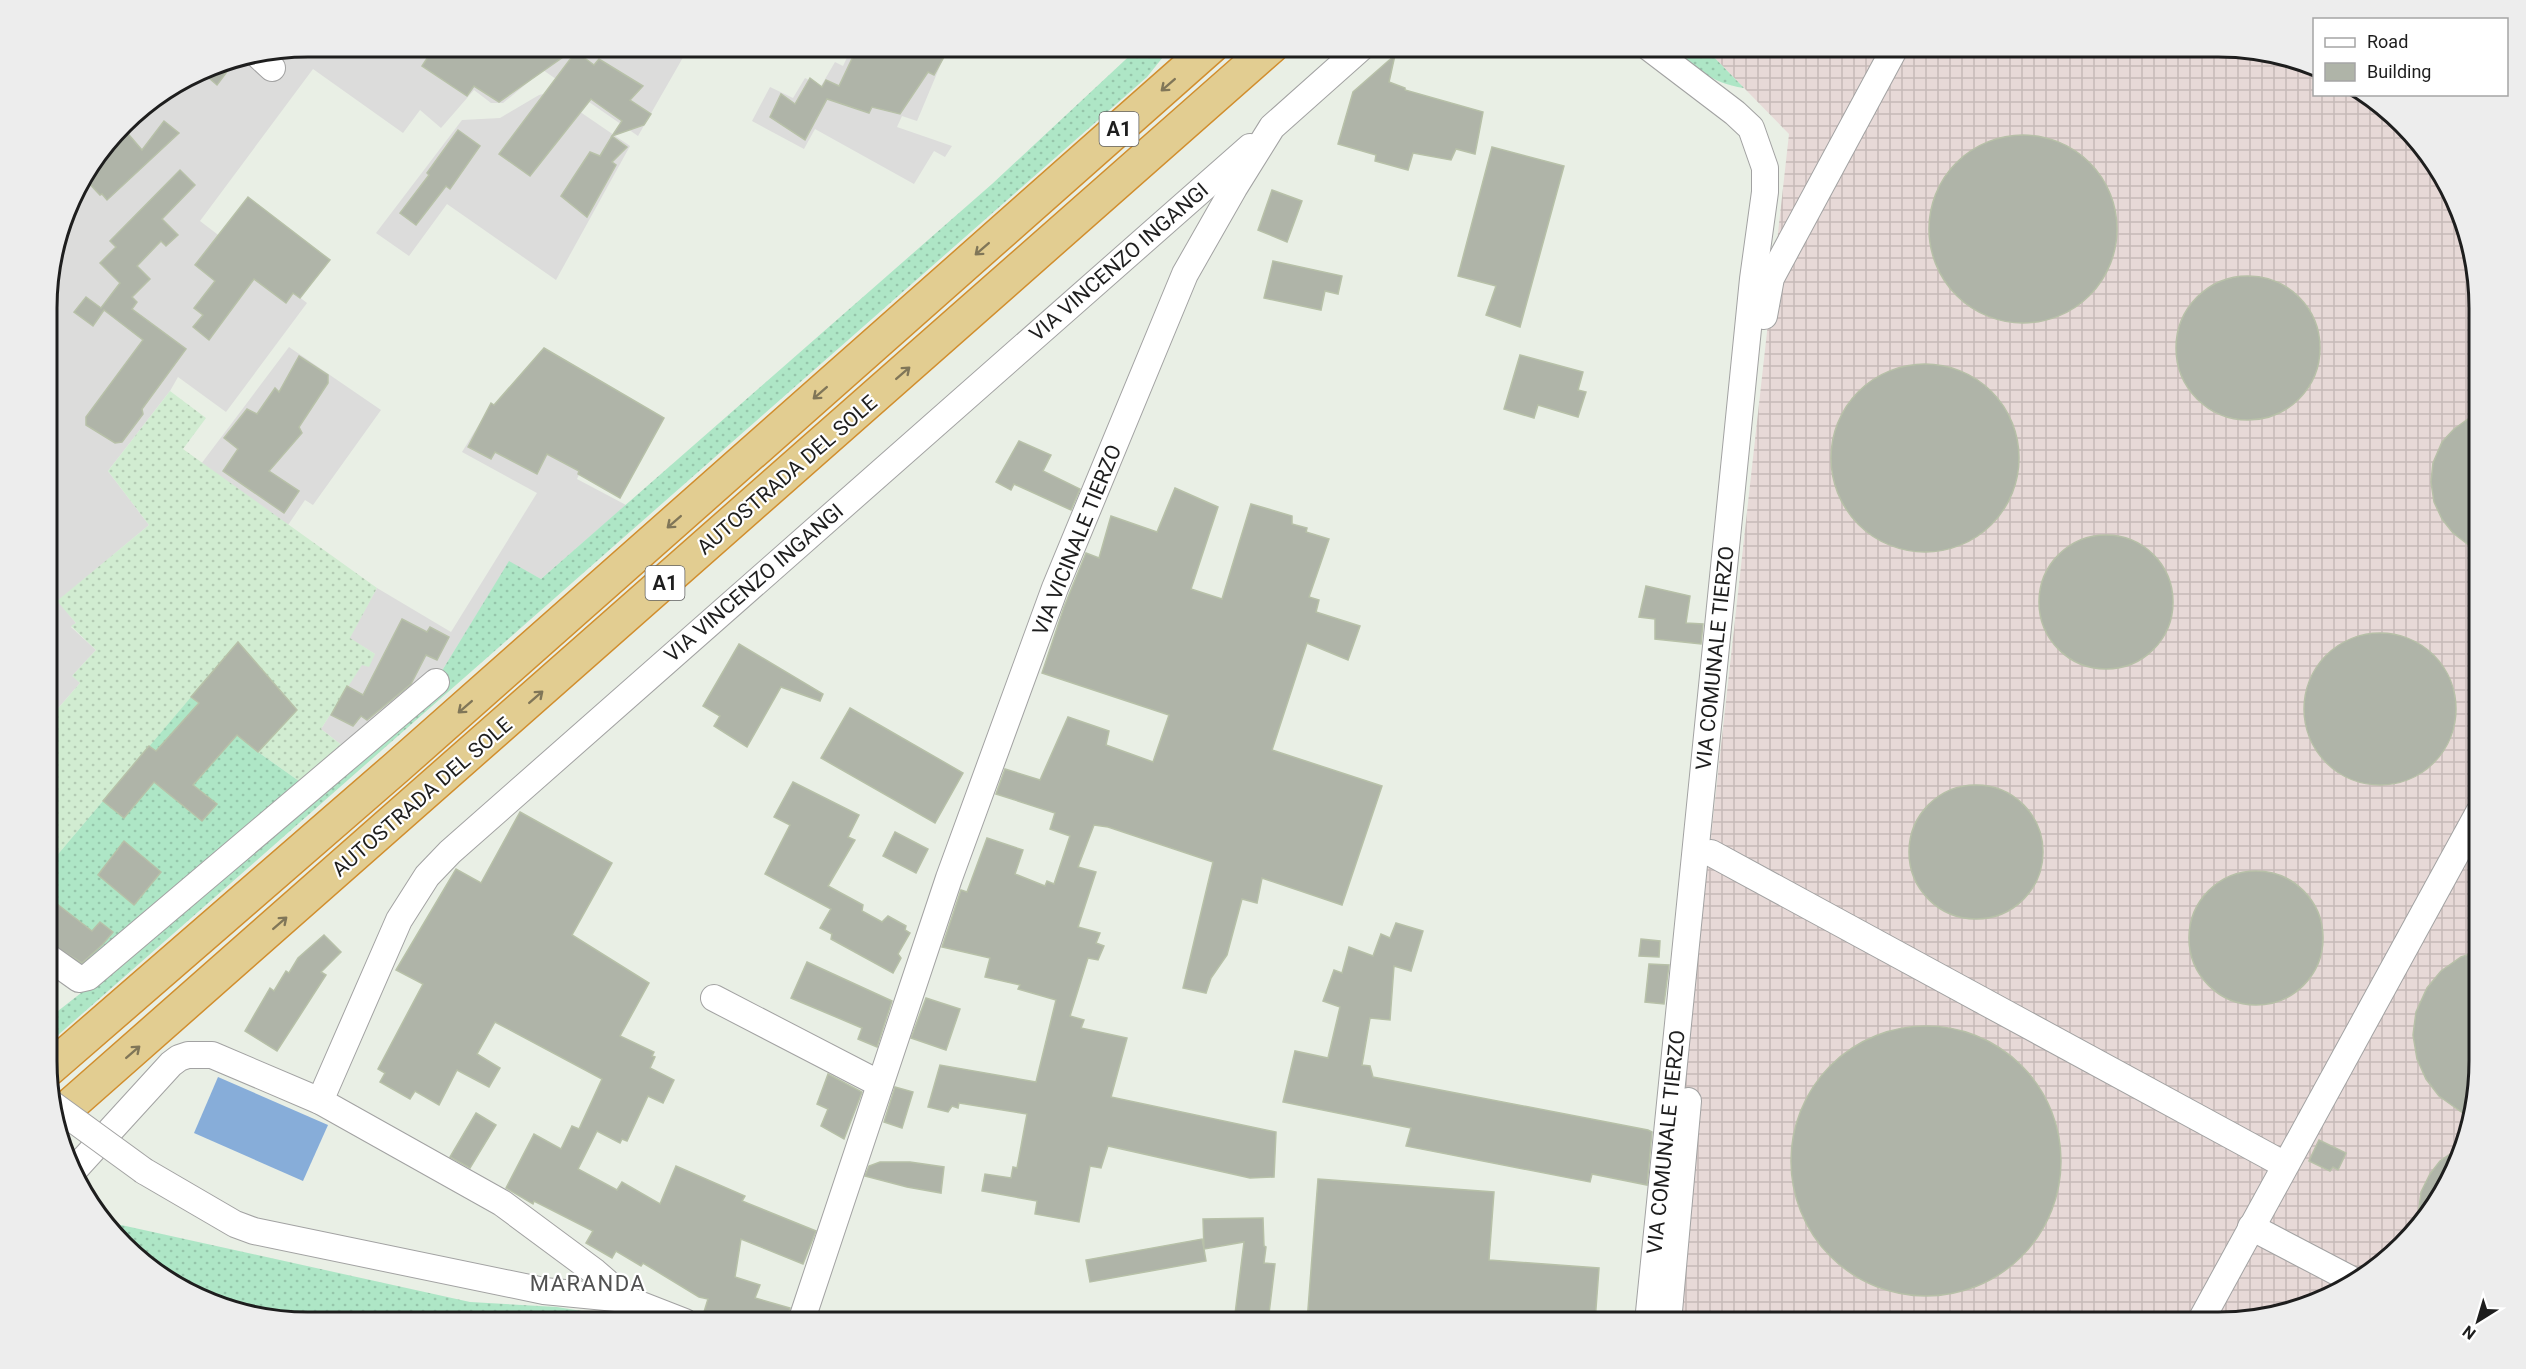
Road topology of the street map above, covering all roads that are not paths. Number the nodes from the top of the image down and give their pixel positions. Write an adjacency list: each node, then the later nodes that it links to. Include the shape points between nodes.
1 (1200, 57): 12 (highway, AUTOSTRADA DEL SOLE / A1, one-way to 12, via 397,767)
2 (1260, 57): 16 (highway, AUTOSTRADA DEL SOLE / A1, one-way to 2)
3 (1351, 57): 6 (street, VIA VICINALE TIERZO)
4 (1662, 57): 24 (street, VIA COMUNALE TIERZO, via 1751,128 1765,168 1765,192)
5 (1890, 57): 9 (street, via 1772,278 1748,403)
6 (1272, 127): 13 (street, VIA VICINALE TIERZO, via 1185,274 1055,588 949,878); 14 (street, VIA VINCENZO INGANGI, via 450,852 427,876 399,920)
7 (436, 682): 10 (street, via 88,977 79,979)
8 (2469, 830): 18 (street)
9 (1711, 853): 18 (street); 25 (street)
10 (57, 963)
11 (714, 998): 13 (street)
12 (57, 1062)
13 (880, 1084): 23 (street, VIA VICINALE TIERZO)
14 (320, 1101): 17 (street, via 212,1055 188,1055 171,1064); 21 (street, via 502,1203)
15 (62, 1112): 21 (street, bridge, via 144,1171 254,1231 544,1291)
16 (63, 1114)
17 (79, 1164)
18 (2285, 1165): 19 (street)
19 (2251, 1227): 20 (street); 26 (street)
20 (2346, 1277)
21 (626, 1299): 22 (street)
22 (659, 1312)
23 (804, 1312)
24 (1649, 1312)
25 (1669, 1312)
26 (2205, 1312)

